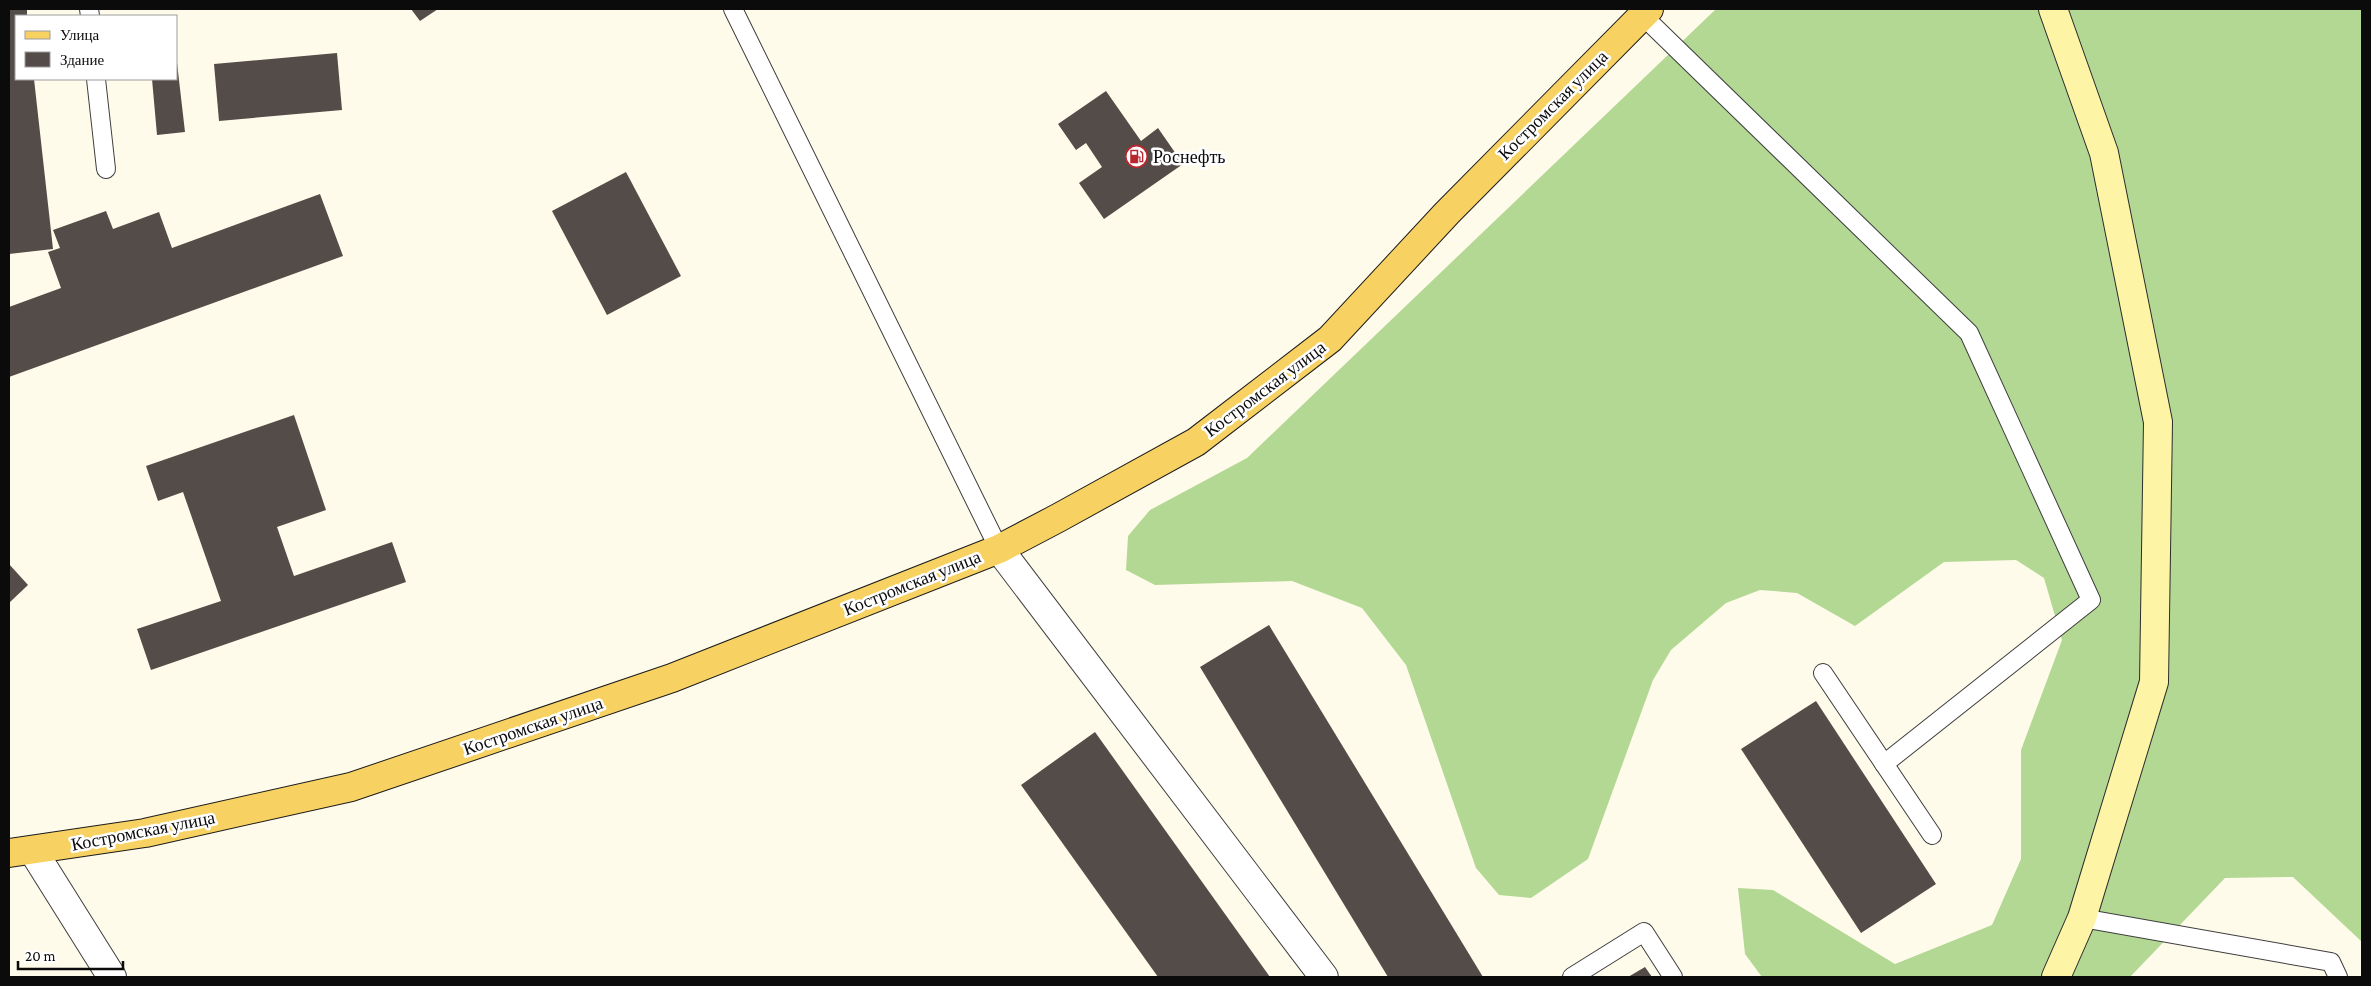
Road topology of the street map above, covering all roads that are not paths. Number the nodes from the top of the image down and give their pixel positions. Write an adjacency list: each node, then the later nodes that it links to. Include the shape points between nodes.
1 (733, 9): 6 (lane)
2 (2052, 9): 11 (main road, via 2104,153 2158,422 2154,682)
3 (1646, 12): 6 (main road, Костромская улица, via 1447,213 1330,339 1196,442); 8 (lane, via 1969,333 2091,600)
4 (96, 80): 5 (lane)
5 (106, 169)
6 (999, 549): 10 (main road, Костромская улица, via 672,678 351,787 145,833); 13 (street)
7 (1823, 673): 8 (lane)
8 (1884, 764): 9 (lane)
9 (1932, 835)
10 (21, 852): 12 (street)
11 (2082, 918): 16 (main road); 17 (lane, via 2331,962)
12 (112, 977)
13 (1324, 977)
14 (1572, 977): 15 (lane, via 1644,932)
15 (1673, 977)
16 (2056, 977)
17 (2338, 977)

